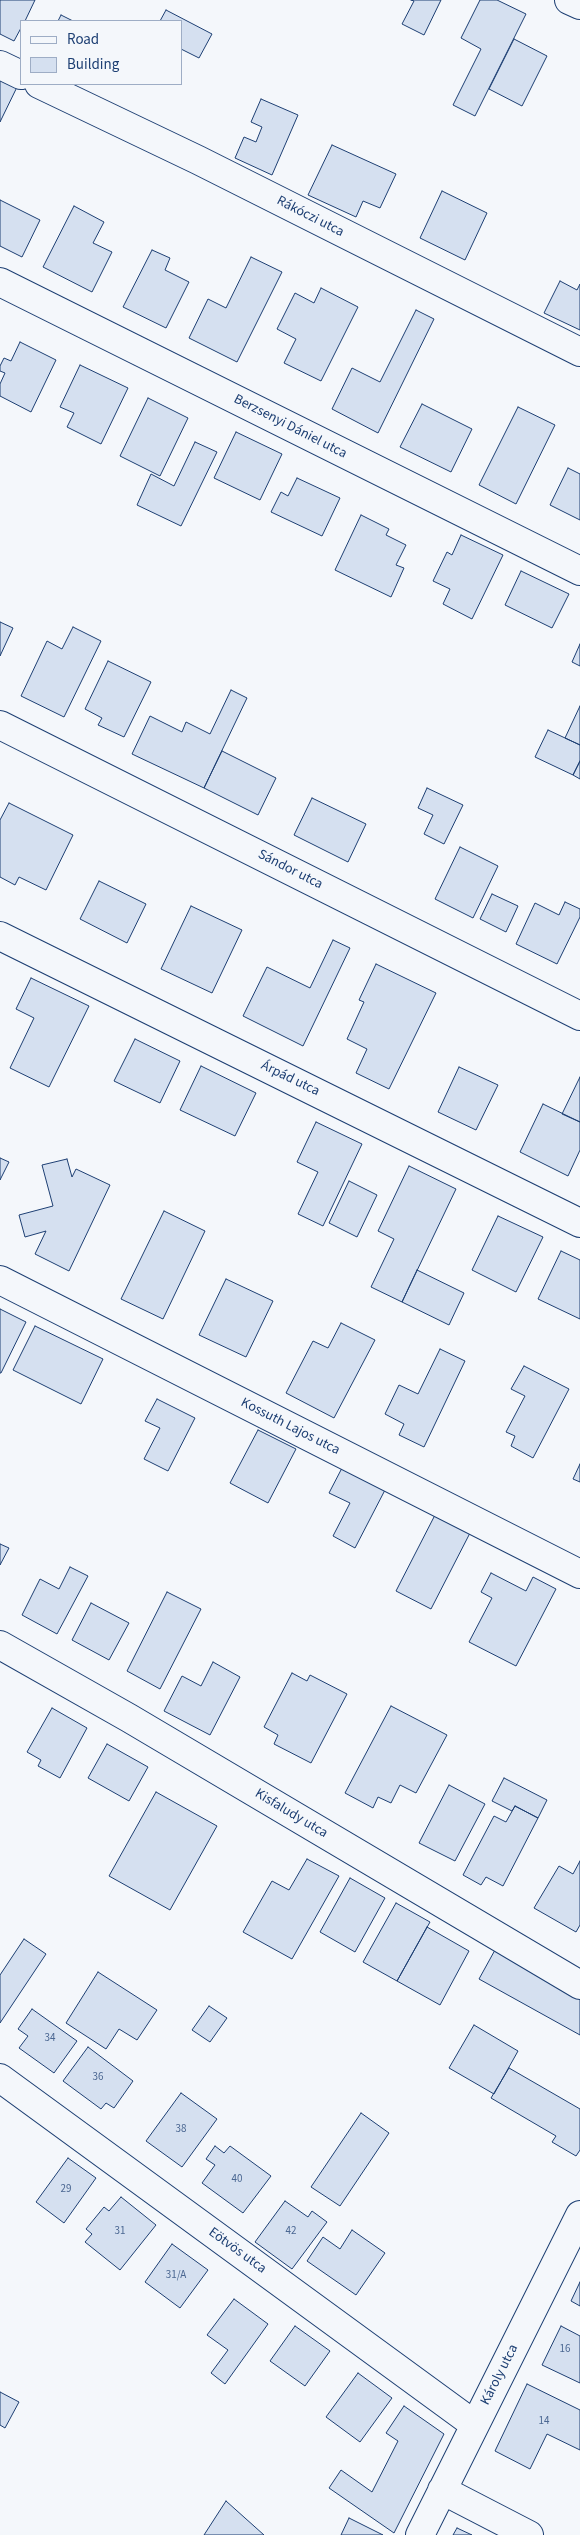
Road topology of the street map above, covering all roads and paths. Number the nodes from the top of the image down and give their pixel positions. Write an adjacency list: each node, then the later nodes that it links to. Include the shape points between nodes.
1 (569, 0): 2 (street)
2 (580, 5)
3 (0, 65): 4 (street)
4 (20, 75)
5 (41, 85): 7 (street, Rákóczi utca)
6 (0, 282): 8 (street, Berzsenyi Dániel utca)
7 (580, 352)
8 (580, 571)
9 (0, 725): 11 (street, Sándor utca)
10 (0, 936): 12 (street, Árpád utca)
11 (580, 1016)
12 (580, 1222)
13 (0, 1280): 14 (street, Kossuth Lajos utca)
14 (580, 1574)
15 (0, 1645): 16 (street, Kisfaludy utca)
16 (580, 1985)
17 (0, 2078): 19 (street, Eötvös utca)
18 (580, 2215): 19 (street, Károly utca)
19 (475, 2425): 20 (street, Károly utca)
20 (442, 2490): 21 (street, Károly utca); 22 (street)
21 (420, 2535)
22 (530, 2535)

